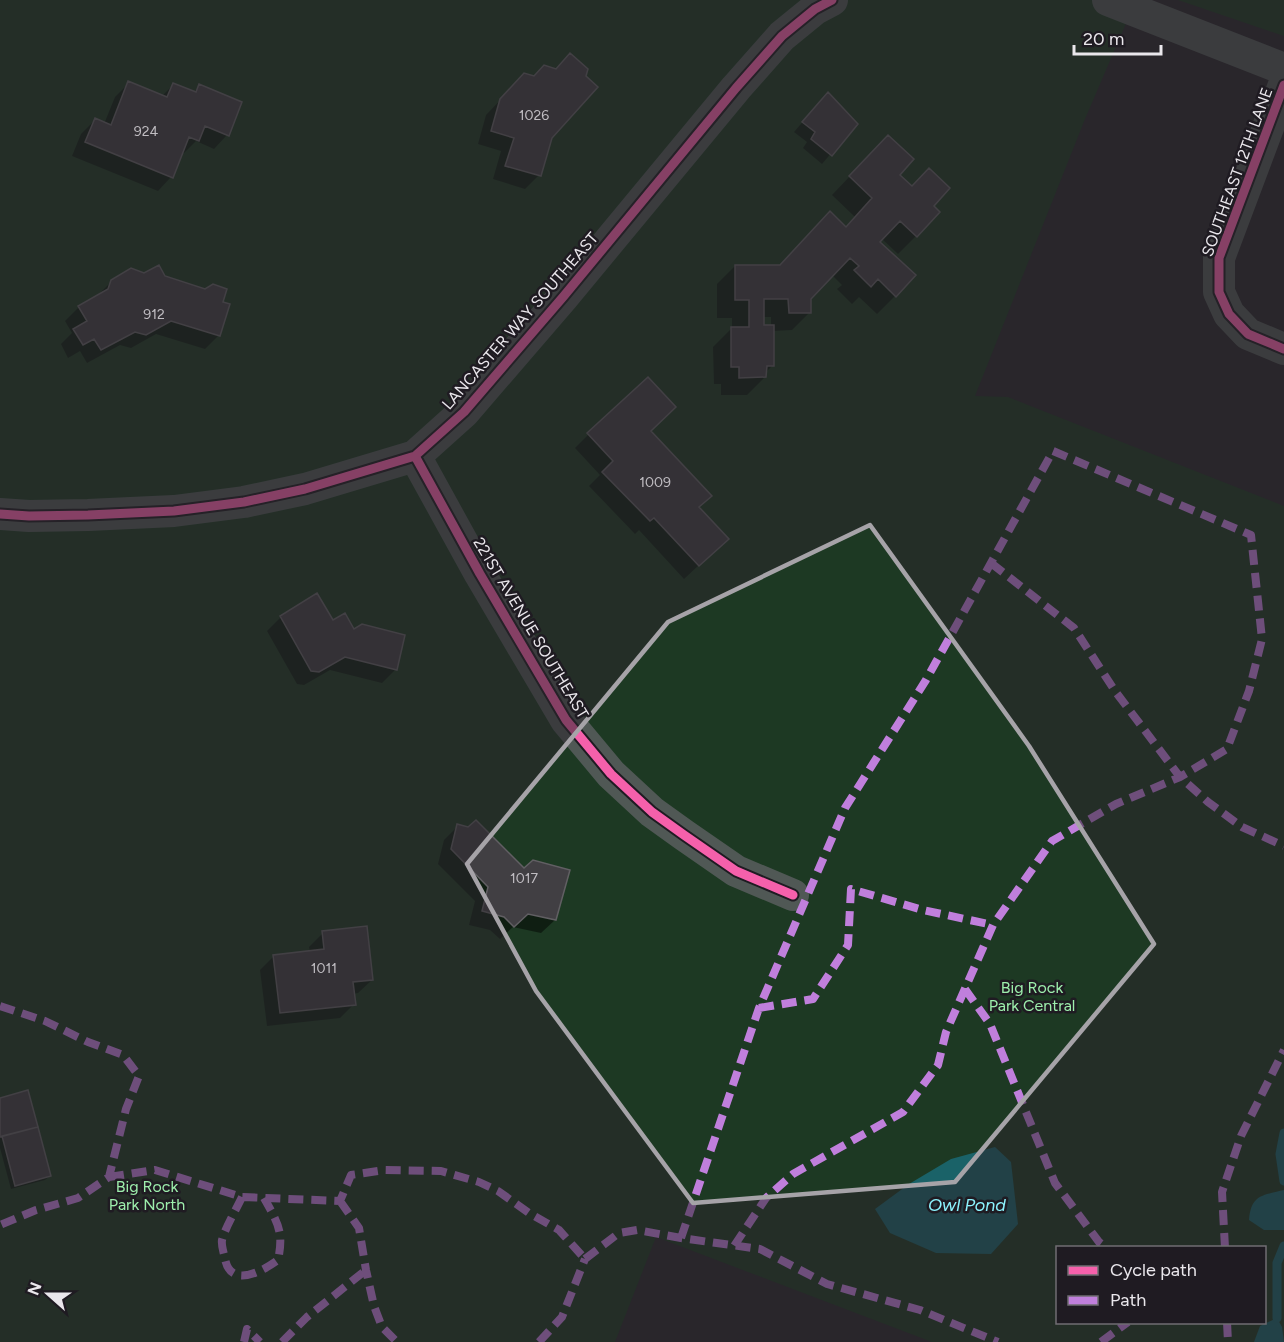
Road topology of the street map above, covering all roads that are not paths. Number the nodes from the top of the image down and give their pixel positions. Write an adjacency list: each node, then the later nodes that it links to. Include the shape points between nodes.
1 (832, 0): 6 (street, LANCASTER WAY SOUTHEAST, via 814,9 782,36 464,412)
2 (1108, 0): 3 (street)
3 (1284, 69)
4 (1284, 86): 5 (street, SOUTHEAST 12TH LANE, via 1219,258 1219,292 1229,314 1248,334)
5 (1284, 349)
6 (415, 456): 7 (street, LANCASTER WAY SOUTHEAST, via 305,489 244,502 174,511); 8 (street, 221ST AVENUE SOUTHEAST, via 567,720 611,774 652,812 736,871)
7 (0, 514)
8 (793, 895)

